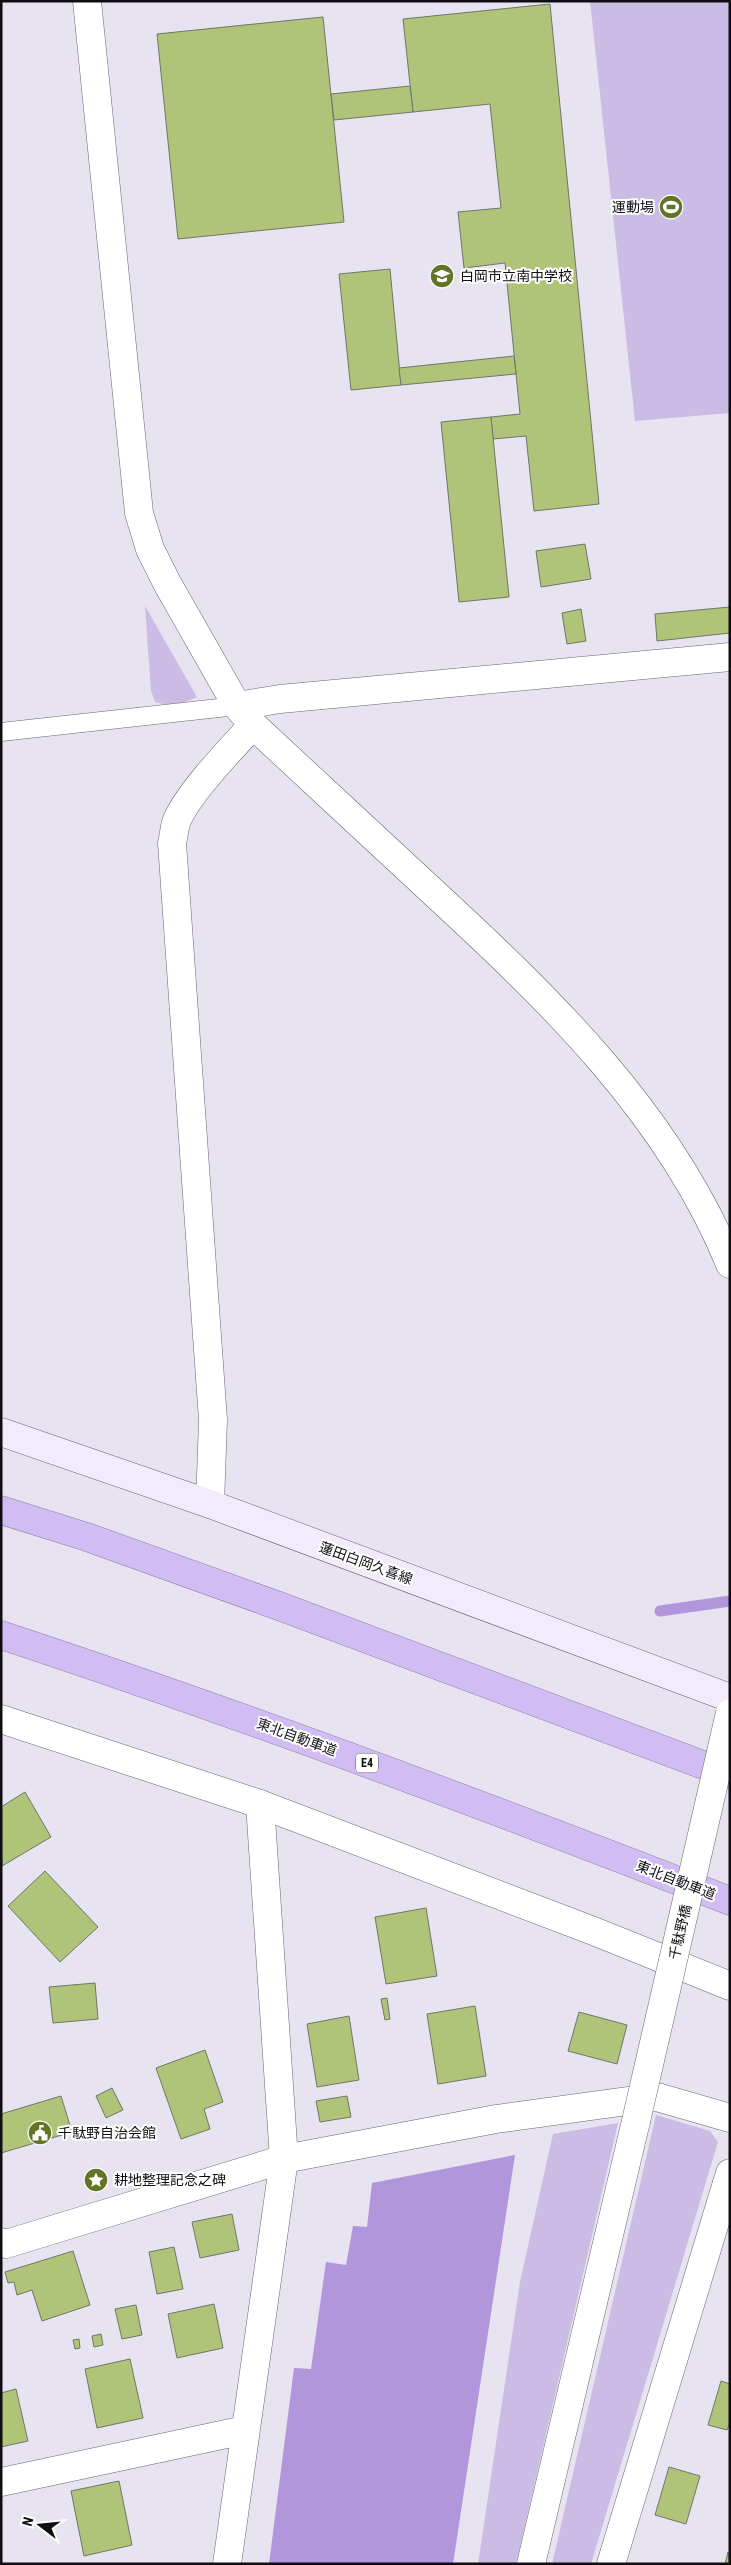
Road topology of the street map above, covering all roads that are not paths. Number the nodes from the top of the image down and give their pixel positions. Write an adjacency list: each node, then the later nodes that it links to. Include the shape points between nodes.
1 (87, 1): 3 (street, via 139,513 150,549 167,583)
2 (730, 657): 3 (street, via 290,698)
3 (245, 715): 4 (lane); 5 (street, via 490,945 601,1060 676,1158); 7 (street, via 220,761 177,821 172,843 213,1420)
4 (1, 732)
5 (730, 1264)
6 (1, 1432): 7 (main road, 蓮田白岡久喜線)
7 (210, 1504): 10 (main road, 蓮田白岡久喜線)
8 (1, 1510): 13 (highway, via 87,1537 279,1606)
9 (1, 1635): 15 (highway, 東北自動車道 / E4, via 157,1686 469,1800)
10 (730, 1698)
11 (730, 1713): 24 (street, 千駄野橋, bridge)
12 (1, 1719): 14 (street)
13 (730, 1775)
14 (260, 1804): 16 (street); 18 (street)
15 (730, 1901)
16 (730, 1986)
17 (730, 2118): 18 (street, via 657,2096 496,2119)
18 (284, 2158): 20 (street, via 6,2244); 21 (street)
19 (730, 2173): 25 (street)
20 (1, 2242)
21 (245, 2430): 22 (street); 23 (street)
22 (1, 2482)
23 (227, 2564)
24 (531, 2564)
25 (611, 2564)

